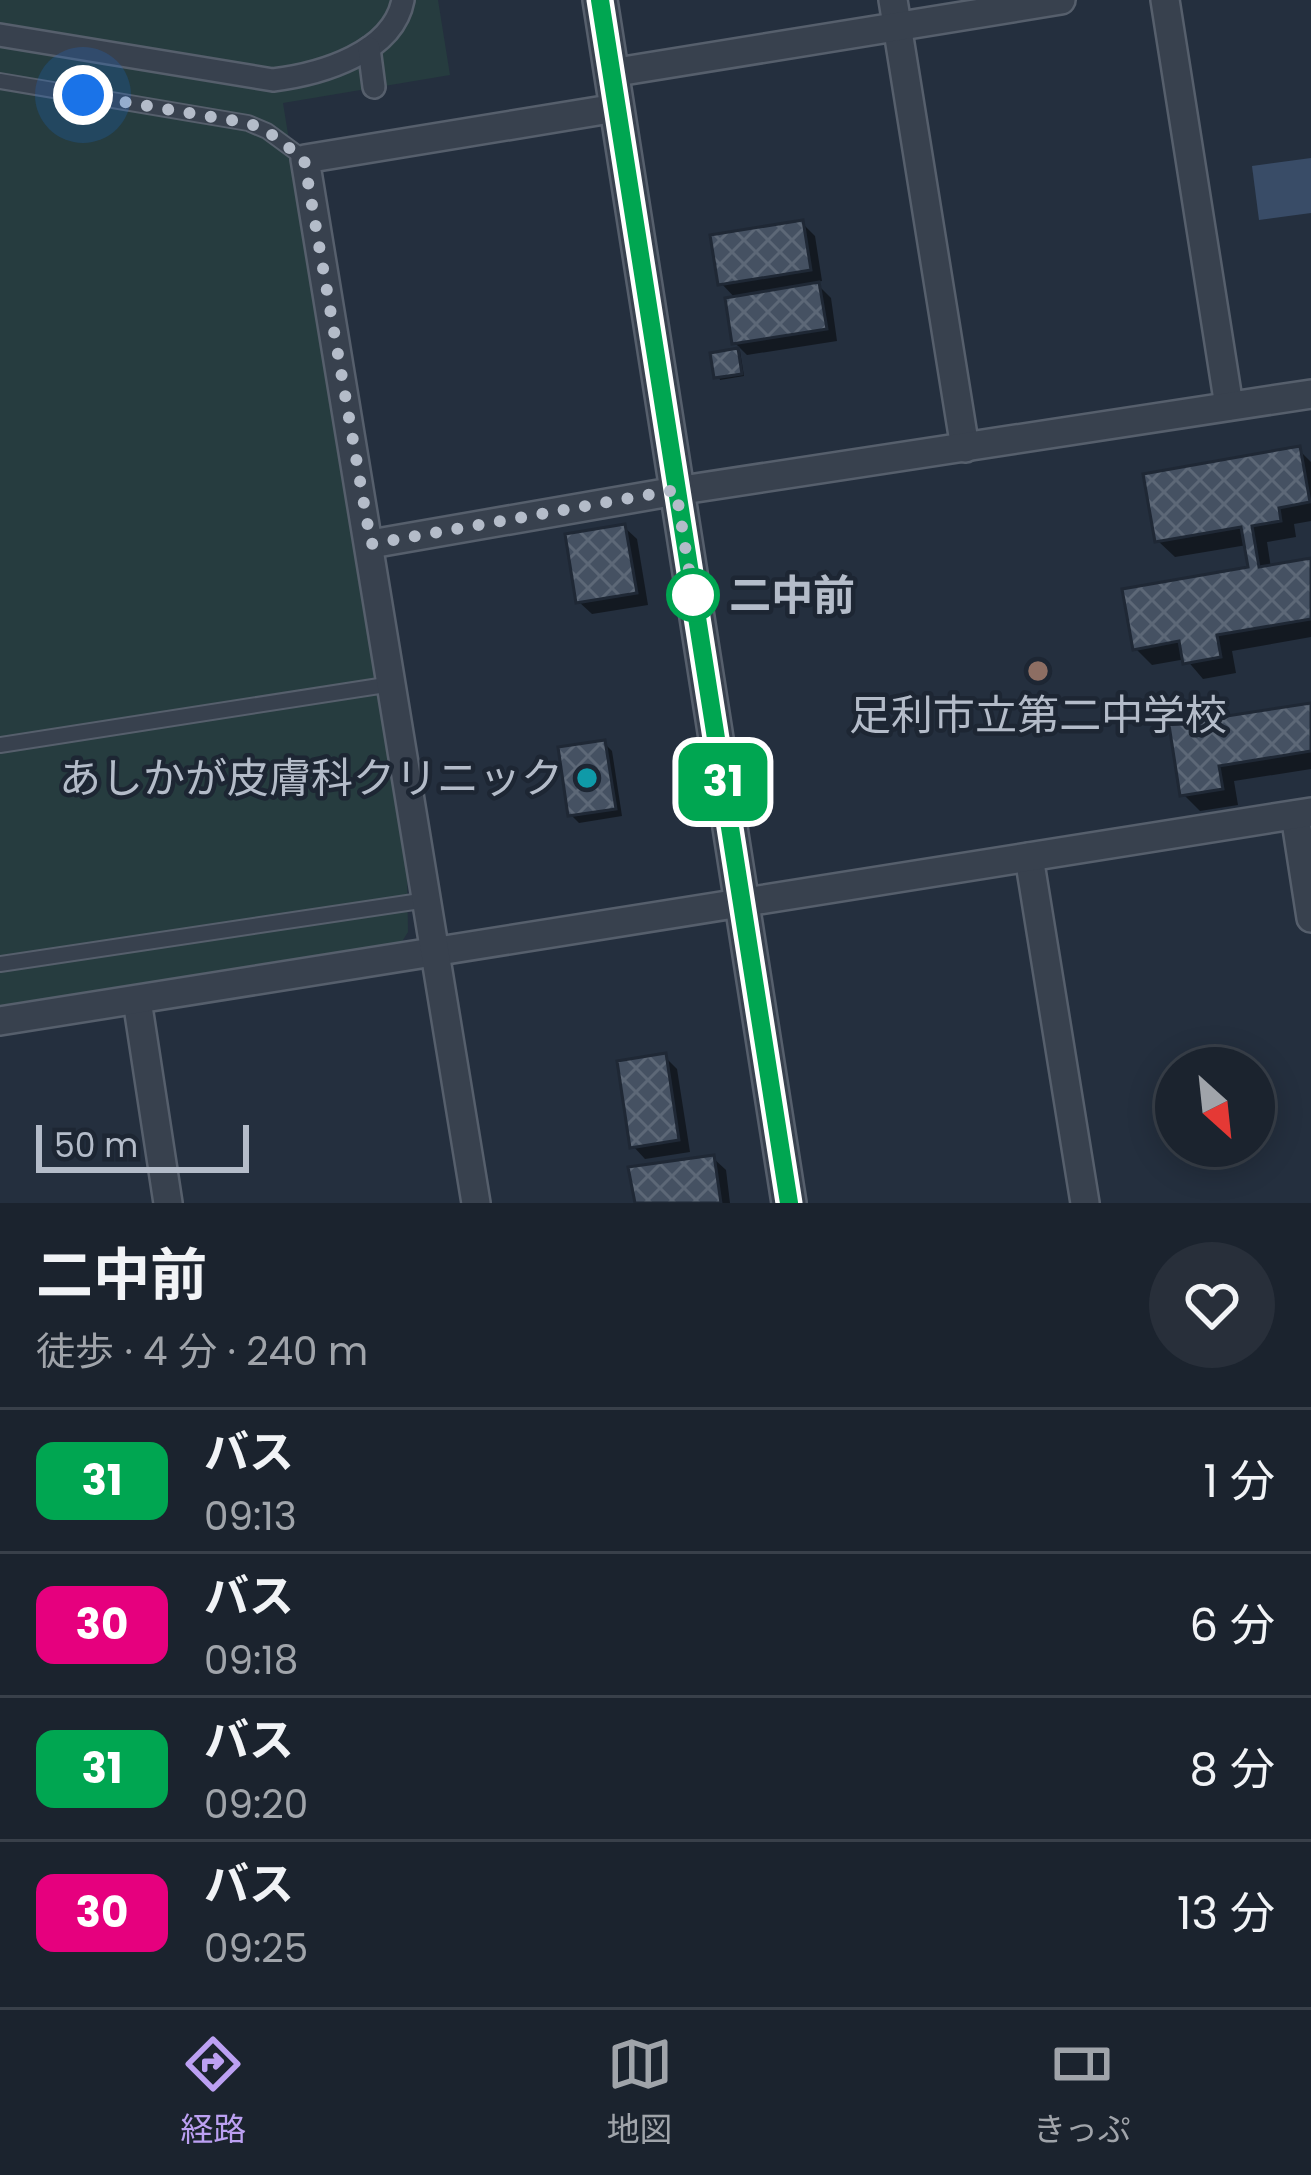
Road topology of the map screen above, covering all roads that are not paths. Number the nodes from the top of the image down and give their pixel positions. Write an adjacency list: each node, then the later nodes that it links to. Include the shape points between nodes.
1 (403, 0): 7 (street, via 399,23)
2 (600, 0): 8 (street)
3 (1060, 0): 5 (street)
4 (1165, 0): 14 (street)
5 (895, 12): 8 (street); 15 (street)
6 (0, 35): 7 (street, via 273,80 307,76)
7 (369, 48): 10 (street)
8 (611, 73): 11 (street)
9 (0, 81): 12 (lane, via 248,123)
10 (374, 87)
11 (616, 108): 12 (street); 16 (street)
12 (304, 159): 17 (street)
13 (1311, 394): 14 (street)
14 (1229, 406): 15 (street)
15 (964, 448): 16 (street)
16 (676, 490): 17 (street); 23 (street)
17 (371, 544): 18 (street)
18 (392, 684): 19 (lane); 22 (street)
19 (0, 745)
20 (1303, 813): 21 (street); 24 (street)
21 (1029, 856): 23 (street); 32 (street)
22 (427, 900): 25 (street); 26 (lane)
23 (742, 903): 25 (street); 31 (street)
24 (1311, 918)
25 (436, 950): 27 (street); 30 (street)
26 (0, 964)
27 (137, 1000): 28 (street); 29 (street)
28 (0, 1022)
29 (168, 1203)
30 (476, 1203)
31 (789, 1203)
32 (1085, 1203)

